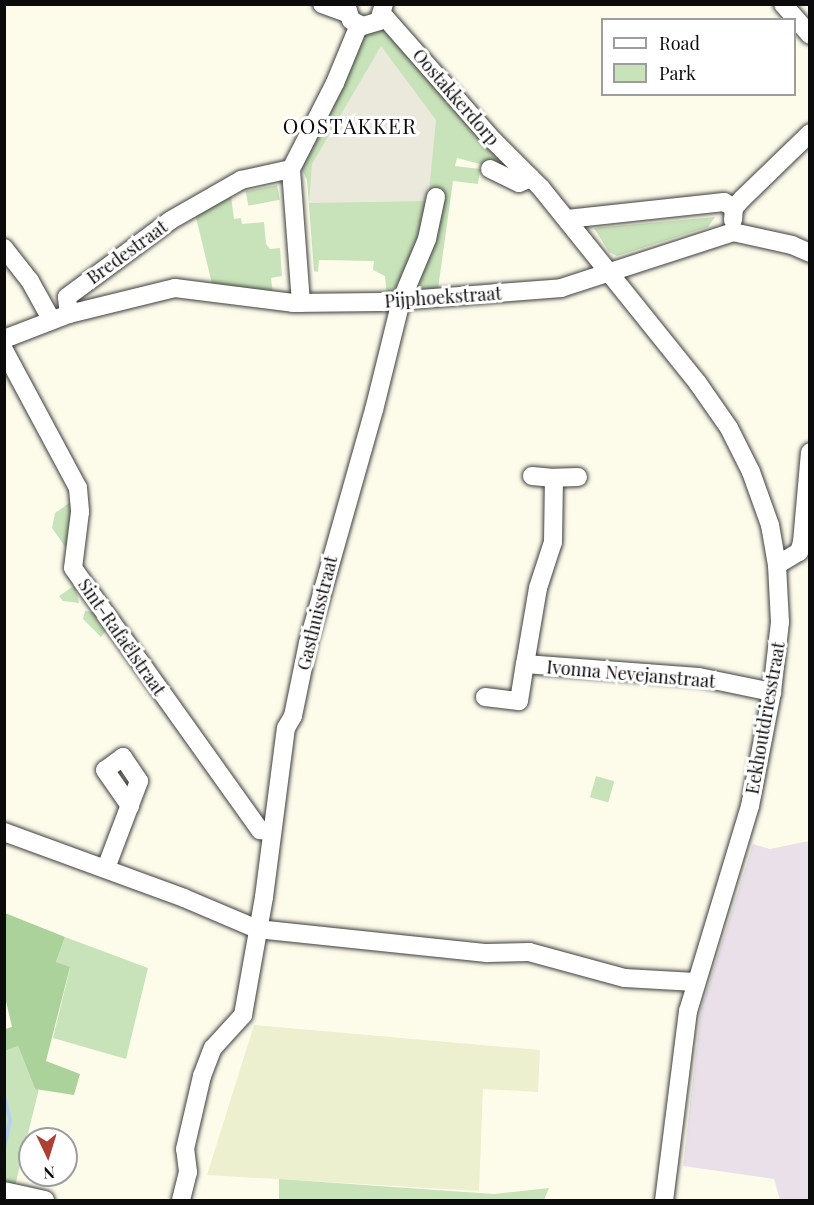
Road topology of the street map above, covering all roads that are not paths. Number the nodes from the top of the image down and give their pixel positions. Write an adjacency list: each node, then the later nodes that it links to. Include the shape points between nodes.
1 (322, 4): 4 (street)
2 (783, 4): 5 (street)
3 (383, 10): 4 (street, via 373,25); 11 (street, Oostakkerdorp)
4 (350, 14): 9 (street, via 335,83)
5 (795, 18)
6 (796, 19): 7 (street)
7 (810, 35)
8 (810, 133): 13 (street)
9 (291, 169): 20 (street); 21 (street, Bredestraat, via 266,171 230,185 136,243 68,297)
10 (490, 169): 11 (street, Oostakkerdorp, via 519,183)
11 (531, 178): 14 (street, Oostakkerdorp)
12 (436, 197): 19 (street, Gasthuisstraat, via 427,239)
13 (734, 208): 14 (street, via 724,202); 15 (street)
14 (567, 219): 18 (street, Oostakkerdorp)
15 (734, 232): 17 (street); 18 (street, Pijphoekstraat)
16 (4, 248): 22 (street, via 30,281)
17 (810, 253)
18 (610, 275): 19 (street, Pijphoekstraat, via 536,291); 29 (street, Eekhoutdriesstraat, via 729,428 751,472 770,525)
19 (401, 301): 20 (street, Pijphoekstraat); 34 (street, Gasthuisstraat, via 286,728)
20 (301, 303): 21 (street, Pijphoekstraat, via 175,288)
21 (69, 314): 22 (street)
22 (51, 319): 23 (street)
23 (4, 339)
24 (4, 350): 34 (street, Sint-Rafaëlstraat, via 78,488 80,512 73,568 260,830)
25 (810, 452): 29 (street, via 802,542 799,552)
26 (532, 476): 28 (street)
27 (578, 477): 28 (street)
28 (554, 478): 30 (street, Ivonna Nevejanstraat, via 553,542 538,588)
29 (777, 565): 31 (street, Eekhoutdriesstraat, via 780,622)
30 (525, 664): 31 (street, Ivonna Nevejanstraat, via 699,677); 32 (street, Ivonna Nevejanstraat, via 519,701)
31 (772, 692): 38 (street, Eekhoutdriesstraat, via 750,806)
32 (485, 697)
33 (130, 806): 36 (street)
34 (271, 831): 37 (street, Gasthuisstraat)
35 (4, 832): 36 (street)
36 (106, 868): 37 (street)
37 (257, 929): 38 (street, via 487,953 529,952 625,978); 41 (street, Gasthuisstraat, via 243,1015 213,1048 202,1076 185,1149 188,1172)
38 (695, 982): 42 (street, Eekhoutdriesstraat)
39 (4, 1191): 40 (street)
40 (45, 1200)
41 (181, 1200)
42 (664, 1200)

